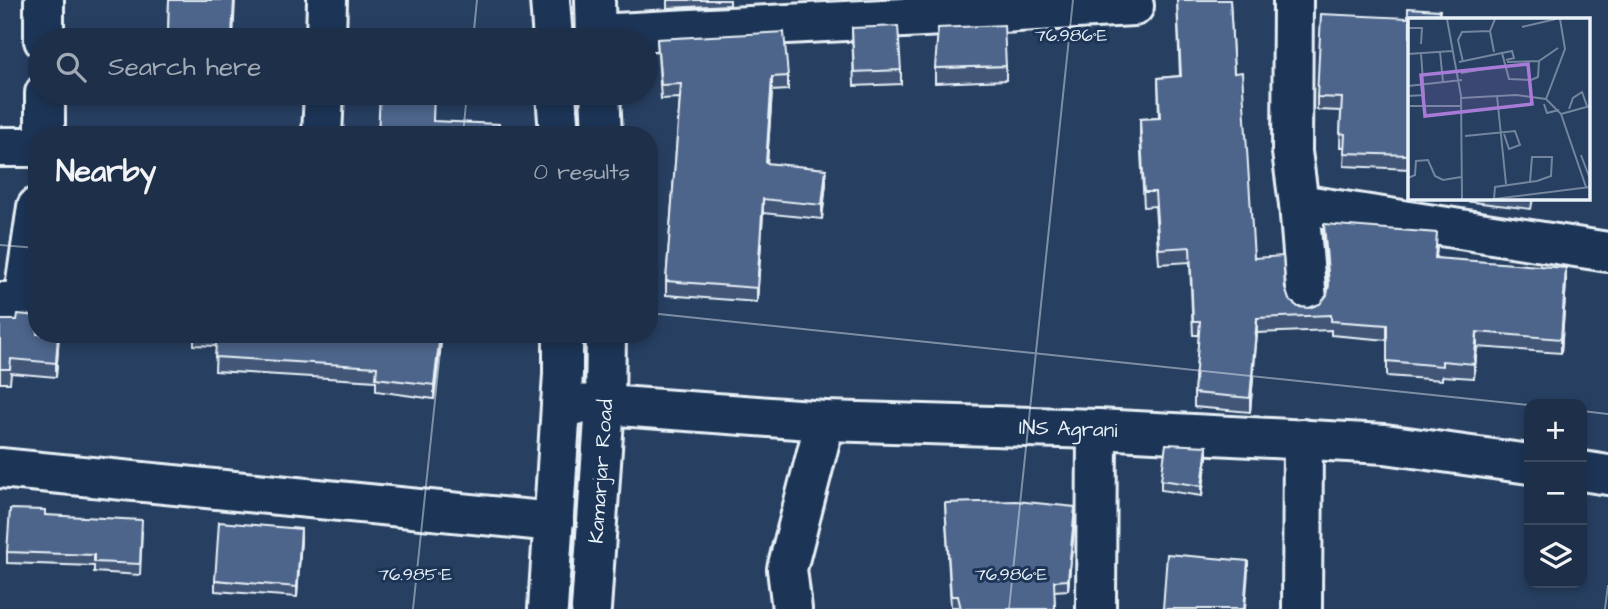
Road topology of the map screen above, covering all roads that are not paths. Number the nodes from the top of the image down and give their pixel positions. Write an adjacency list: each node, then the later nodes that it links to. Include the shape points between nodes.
1 (44, 0): 7 (street)
2 (327, 0): 8 (street)
3 (550, 0): 9 (street)
4 (1293, 0): 20 (street, via 1292,152)
5 (1134, 6): 6 (street)
6 (596, 25)
7 (44, 28)
8 (326, 28)
9 (552, 28)
10 (45, 105): 14 (street)
11 (324, 105): 15 (street)
12 (557, 105): 16 (street)
13 (601, 105): 17 (street)
14 (45, 126)
15 (323, 126)
16 (558, 126)
17 (602, 126)
18 (0, 147): 19 (street)
19 (28, 147)
20 (1299, 204): 21 (street); 23 (street)
21 (1608, 252)
22 (28, 269): 24 (street, via 23,303)
23 (1307, 301)
24 (0, 302)
25 (563, 343): 27 (street)
26 (606, 343): 28 (street, Kamarjar Road)
27 (561, 404): 28 (street, INS Agrani); 36 (street)
28 (605, 405): 29 (street, INS Agrani); 38 (street, Kamarjar Road)
29 (825, 421): 30 (street, INS Agrani); 39 (street, via 787,569)
30 (1097, 429): 31 (street, INS Agrani); 40 (street)
31 (1303, 439): 32 (street, INS Agrani, via 1385,444); 41 (street)
32 (1524, 463)
33 (0, 468): 36 (street)
34 (1587, 472): 35 (street)
35 (1608, 475)
36 (554, 522): 37 (street)
37 (548, 609)
38 (591, 609)
39 (792, 609)
40 (1096, 609)
41 (1302, 609)

